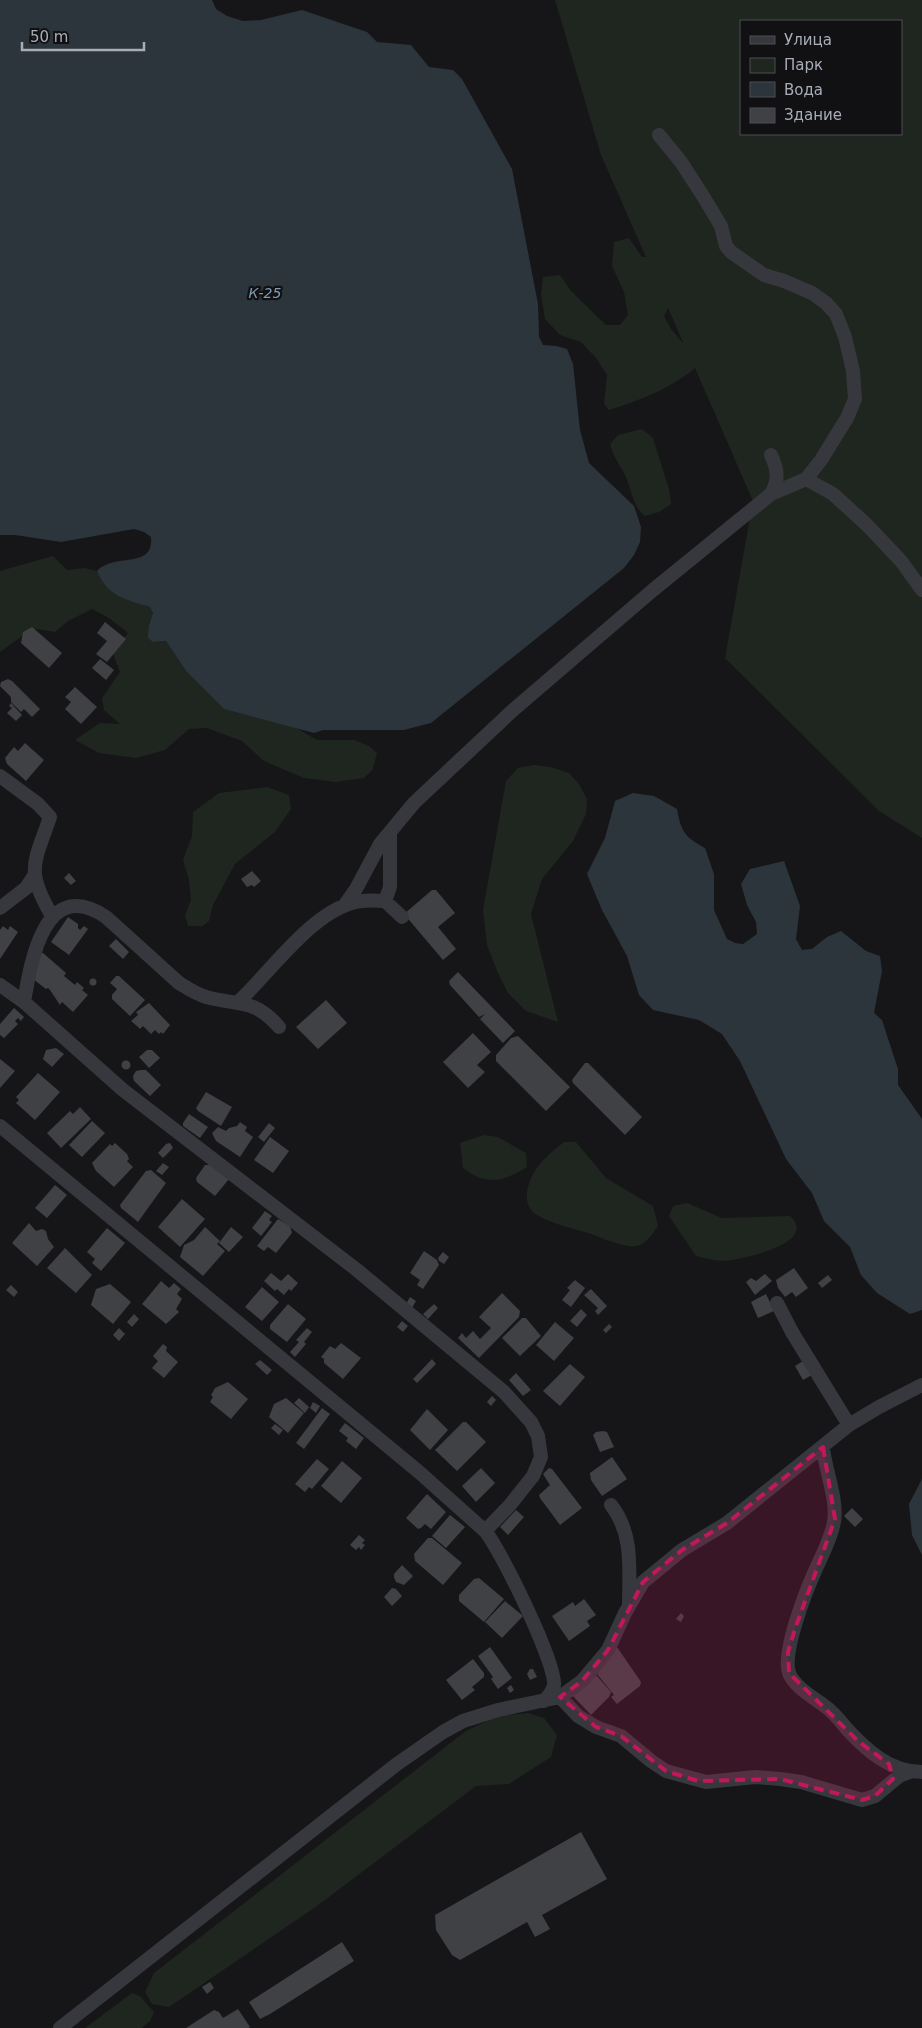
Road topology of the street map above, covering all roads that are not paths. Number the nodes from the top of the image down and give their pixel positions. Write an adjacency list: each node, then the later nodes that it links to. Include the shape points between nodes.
1 (659, 135): 3 (street, via 703,196 721,226 726,246 731,252 764,275 812,293 826,303 836,314 846,337 855,399 847,418)
2 (771, 456): 4 (street, via 778,476)
3 (806, 479): 4 (street); 5 (street, via 833,494 867,525 901,561)
4 (771, 494): 7 (street, via 512,711 414,803)
5 (922, 590)
6 (0, 776): 8 (street, via 50,817 35,857)
7 (390, 832): 9 (street, via 390,887); 10 (street)
8 (34, 876): 11 (street, via 26,888); 12 (street)
9 (385, 901): 10 (street, via 361,901); 13 (street)
10 (344, 906): 16 (street, via 304,932)
11 (0, 908)
12 (52, 916): 15 (street, via 42,929); 16 (street, via 78,906 98,912 191,991)
13 (402, 917)
14 (0, 985): 15 (street)
15 (24, 1002): 24 (street, via 123,1090 357,1270 460,1355 509,1398 530,1422 538,1436 541,1457 533,1476)
16 (238, 1002): 17 (street, via 250,1004 268,1014)
17 (279, 1027)
18 (0, 1126): 24 (street, via 419,1472)
19 (777, 1303): 21 (street)
20 (922, 1385): 21 (street)
21 (849, 1425): 22 (street)
22 (823, 1447): 25 (street, via 728,1523 682,1550 643,1582); 28 (street, via 835,1519 794,1629 788,1652 789,1673 858,1741)
23 (611, 1505): 25 (street, via 626,1531 630,1553)
24 (485, 1531): 27 (street, via 494,1541 551,1667 553,1688)
25 (629, 1606): 26 (street, via 608,1650 582,1681)
26 (560, 1697): 27 (street); 30 (street, via 578,1716 621,1736 666,1771 698,1781 755,1777 780,1779 862,1800 875,1796)
27 (544, 1701): 31 (street, via 478,1715 436,1736)
28 (889, 1764): 29 (street); 30 (street)
29 (916, 1772): 30 (street)
30 (893, 1780)
31 (60, 2028)

